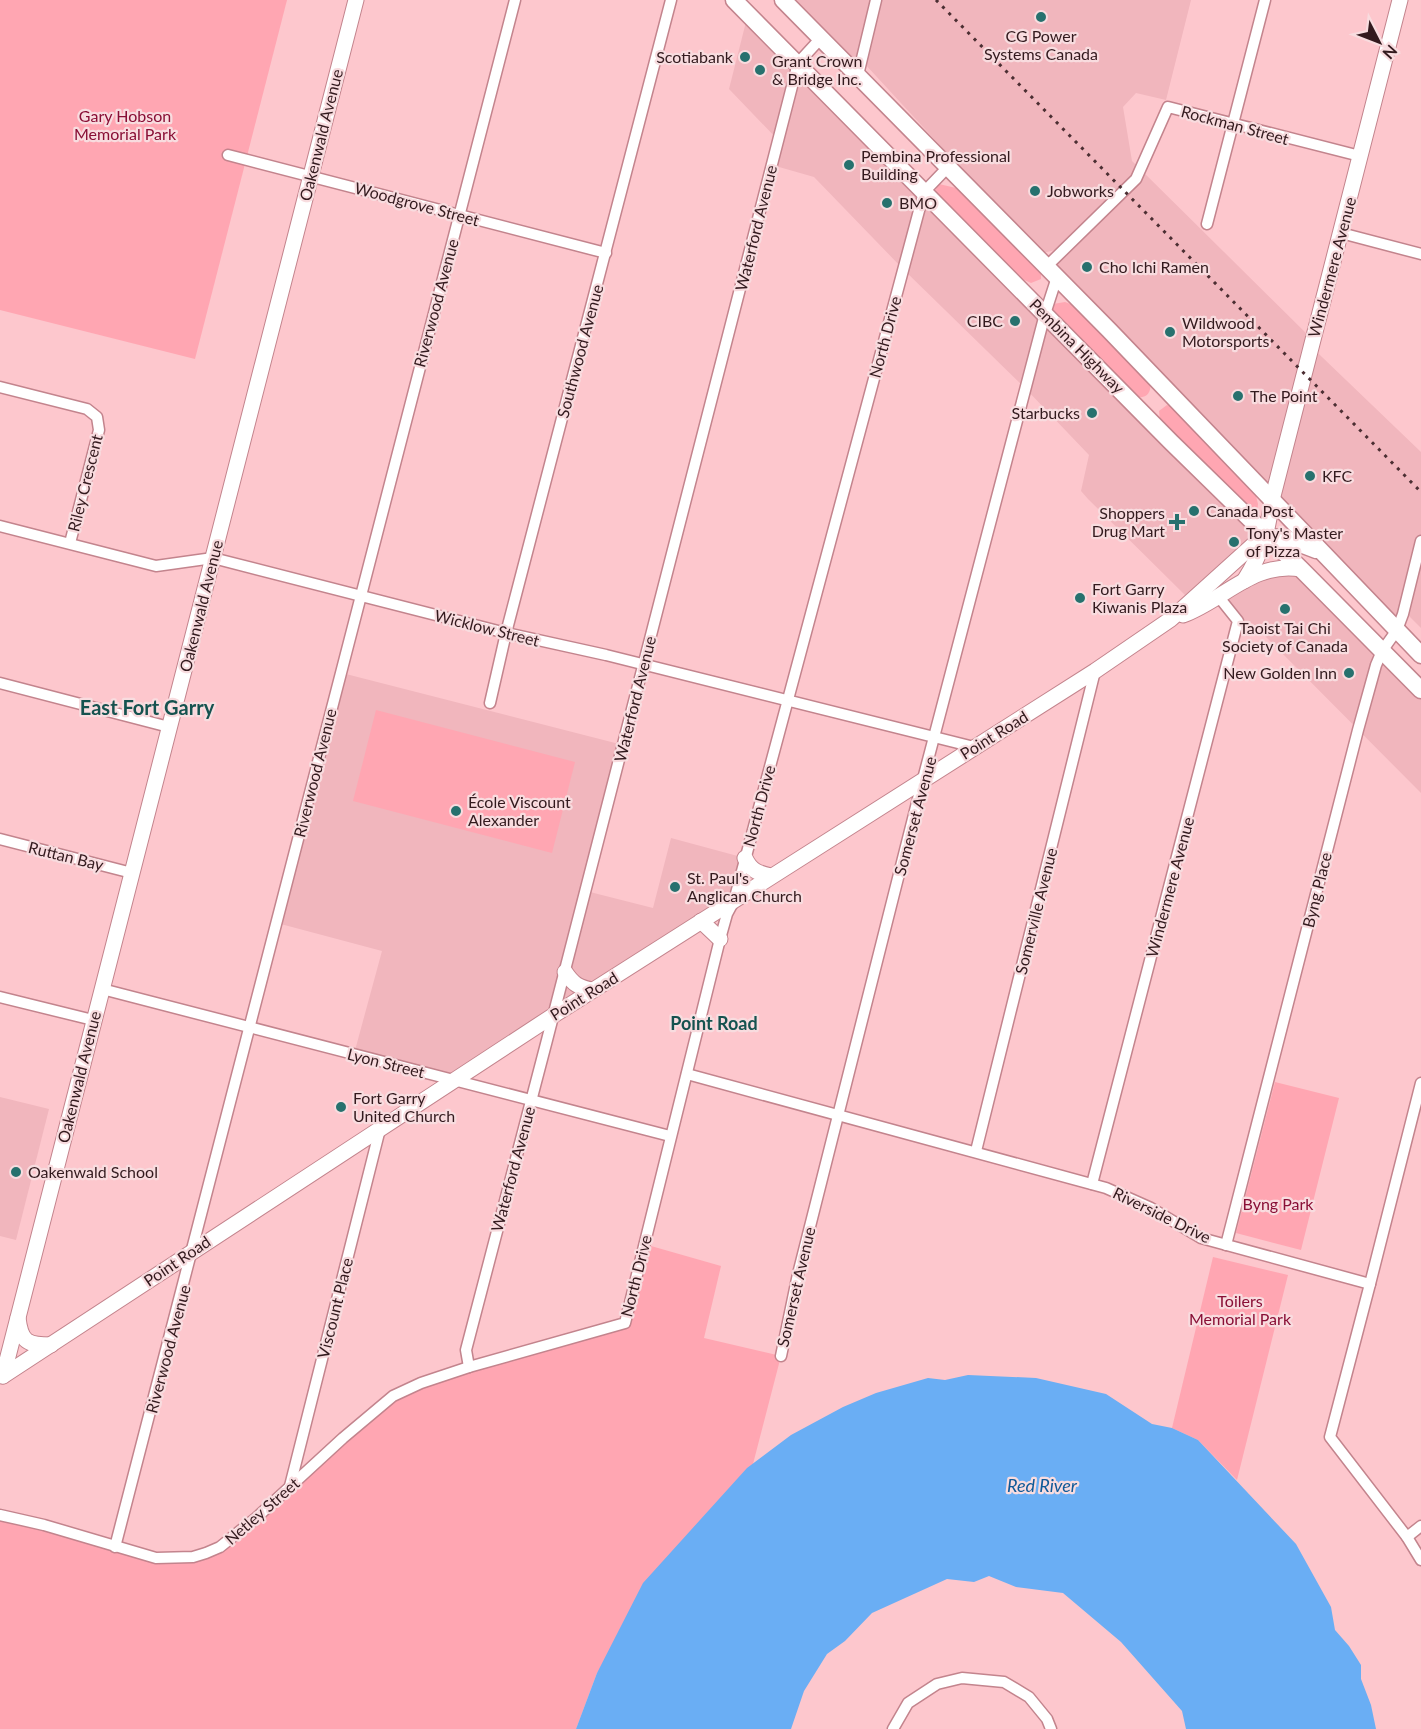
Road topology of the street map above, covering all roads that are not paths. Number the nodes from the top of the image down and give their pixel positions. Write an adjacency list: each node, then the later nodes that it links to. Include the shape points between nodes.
1 (356, 0): 16 (street, Oakenwald Avenue)
2 (515, 0): 18 (street, Riverwood Avenue)
3 (671, 0): 21 (street, Southwood Avenue)
4 (734, 0): 10 (main road, Pembina Highway)
5 (783, 0): 9 (main road, Pembina Highway)
6 (876, 0): 11 (street)
7 (1265, 0): 12 (street)
8 (1400, 0): 14 (street, Windermere Avenue)
9 (821, 38): 10 (street, Waterford Avenue); 11 (main road, Pembina Highway)
10 (798, 63): 17 (main road, Pembina Highway); 43 (street, Waterford Avenue)
11 (858, 75): 15 (main road, Pembina Highway)
12 (1234, 124): 14 (street, Rockman Street); 19 (street); 23 (street, Rockman Street, via 1168,108 1136,179)
13 (228, 155): 16 (street, Woodgrove Street)
14 (1360, 156): 20 (street, Windermere Avenue)
15 (948, 167): 17 (street, North Drive); 23 (main road, Pembina Highway)
16 (311, 176): 18 (street, Woodgrove Street); 32 (street, Oakenwald Avenue)
17 (924, 192): 24 (main road, Pembina Highway); 47 (street, North Drive)
18 (459, 215): 21 (street, Woodgrove Street); 36 (street, Riverwood Avenue)
19 (1207, 224)
20 (1341, 234): 22 (street); 26 (street, Windermere Avenue)
21 (606, 253): 40 (street, Southwood Avenue)
22 (1421, 254)
23 (1052, 272): 24 (street, Somerset Avenue); 26 (main road, Pembina Highway)
24 (1045, 314): 28 (main road, Pembina Highway); 50 (street, Somerset Avenue)
25 (0, 387): 30 (street, Riley Crescent, via 87,409 97,417 99,430)
26 (1272, 500): 28 (street, Windermere Avenue); 31 (main road, Pembina Highway)
27 (0, 526): 30 (street, Wicklow Street)
28 (1267, 536): 31 (main road); 33 (main road, Pembina Highway); 34 (street, Point Road); 35 (street)
29 (1421, 541): 39 (street, Byng Place)
30 (70, 543): 32 (street, Wicklow Street, via 156,566)
31 (1320, 551): 39 (main road, Pembina Highway)
32 (213, 558): 36 (street, Wicklow Street); 49 (street, Oakenwald Avenue)
33 (1301, 569): 35 (street, Point Road, via 1263,571); 41 (main road, Pembina Highway)
34 (1220, 575): 37 (street, via 1216,585); 38 (street, Point Road)
35 (1244, 581): 37 (street, Point Road)
36 (360, 595): 40 (street, Wicklow Street); 66 (street, Riverwood Avenue)
37 (1218, 596): 38 (street, Point Road); 75 (street, Windermere Avenue, via 1238,621)
38 (1171, 619): 44 (street, Point Road)
39 (1397, 630): 41 (street, Byng Place); 42 (main road, Pembina Highway)
40 (506, 633): 43 (street, Wicklow Street); 48 (street, Southwood Avenue)
41 (1382, 651): 46 (main road, Pembina Highway); 76 (street, Byng Place, via 1358,730)
42 (1421, 655)
43 (644, 665): 47 (street, Wicklow Street); 60 (street, Waterford Avenue)
44 (1095, 671): 51 (street, Point Road); 74 (street, Somerville Avenue)
45 (0, 683): 49 (street)
46 (1421, 690)
47 (788, 700): 50 (street, Wicklow Street); 54 (street, North Drive)
48 (490, 703)
49 (169, 727): 55 (street, Oakenwald Avenue)
50 (935, 737): 51 (street, Wicklow Street); 52 (street, Somerset Avenue)
51 (974, 747): 52 (street, Point Road)
52 (923, 779): 56 (street, Point Road); 71 (street, Somerset Avenue)
53 (0, 839): 55 (street, Ruttan Bay)
54 (745, 858): 56 (street, via 756,872); 57 (street, North Drive)
55 (132, 873): 61 (street, Oakenwald Avenue)
56 (771, 876): 57 (street, Point Road)
57 (734, 901): 58 (street, Point Road); 59 (street, North Drive)
58 (702, 921): 59 (street); 62 (street, Point Road)
59 (720, 939): 67 (street, North Drive)
60 (565, 972): 62 (street, via 581,989); 64 (street, Waterford Avenue)
61 (102, 989): 65 (street, Oakenwald Avenue); 66 (street, Lyon Street)
62 (593, 990): 64 (street, Point Road)
63 (0, 997): 65 (street)
64 (554, 1015): 68 (street, Point Road); 70 (street, Waterford Avenue)
65 (93, 1020): 79 (street, Oakenwald Avenue)
66 (251, 1027): 68 (street, Lyon Street); 77 (street, Riverwood Avenue)
67 (687, 1074): 71 (street, Riverside Drive); 73 (street, North Drive)
68 (456, 1080): 70 (street, Lyon Street); 72 (street, Point Road)
69 (1421, 1083): 78 (street)
70 (531, 1100): 73 (street, Lyon Street); 82 (street, Waterford Avenue, via 466,1350)
71 (839, 1114): 74 (street, Riverside Drive); 81 (street, Somerset Avenue)
72 (380, 1129): 77 (street, Point Road); 85 (street, Viscount Place)
73 (670, 1136): 82 (street, North Drive, via 625,1323)
74 (976, 1151): 75 (street, Riverside Drive)
75 (1092, 1184): 76 (street, Riverside Drive, via 1151,1208 1201,1238)
76 (1226, 1245): 78 (street, Riverside Drive)
77 (193, 1250): 80 (street, Point Road); 89 (street, Riverwood Avenue)
78 (1370, 1284): 88 (street, via 1330,1437)
79 (18, 1316): 80 (street, via 20,1334 27,1342); 83 (street, Oakenwald Avenue)
80 (51, 1345): 83 (street, Point Road)
81 (780, 1356)
82 (469, 1367): 84 (street, North Drive)
83 (1, 1380)
84 (393, 1396): 85 (street, Netley Street)
85 (290, 1487): 89 (street, Netley Street, via 220,1547 206,1553 156,1558)
86 (0, 1515): 89 (street, Netley Street)
87 (1421, 1526): 88 (street)
88 (1407, 1537): 90 (street)
89 (116, 1546)
90 (1421, 1560)
91 (893, 1729): 92 (street, via 908,1703 937,1684 962,1678 1004,1682 1029,1697)
92 (1051, 1729)

